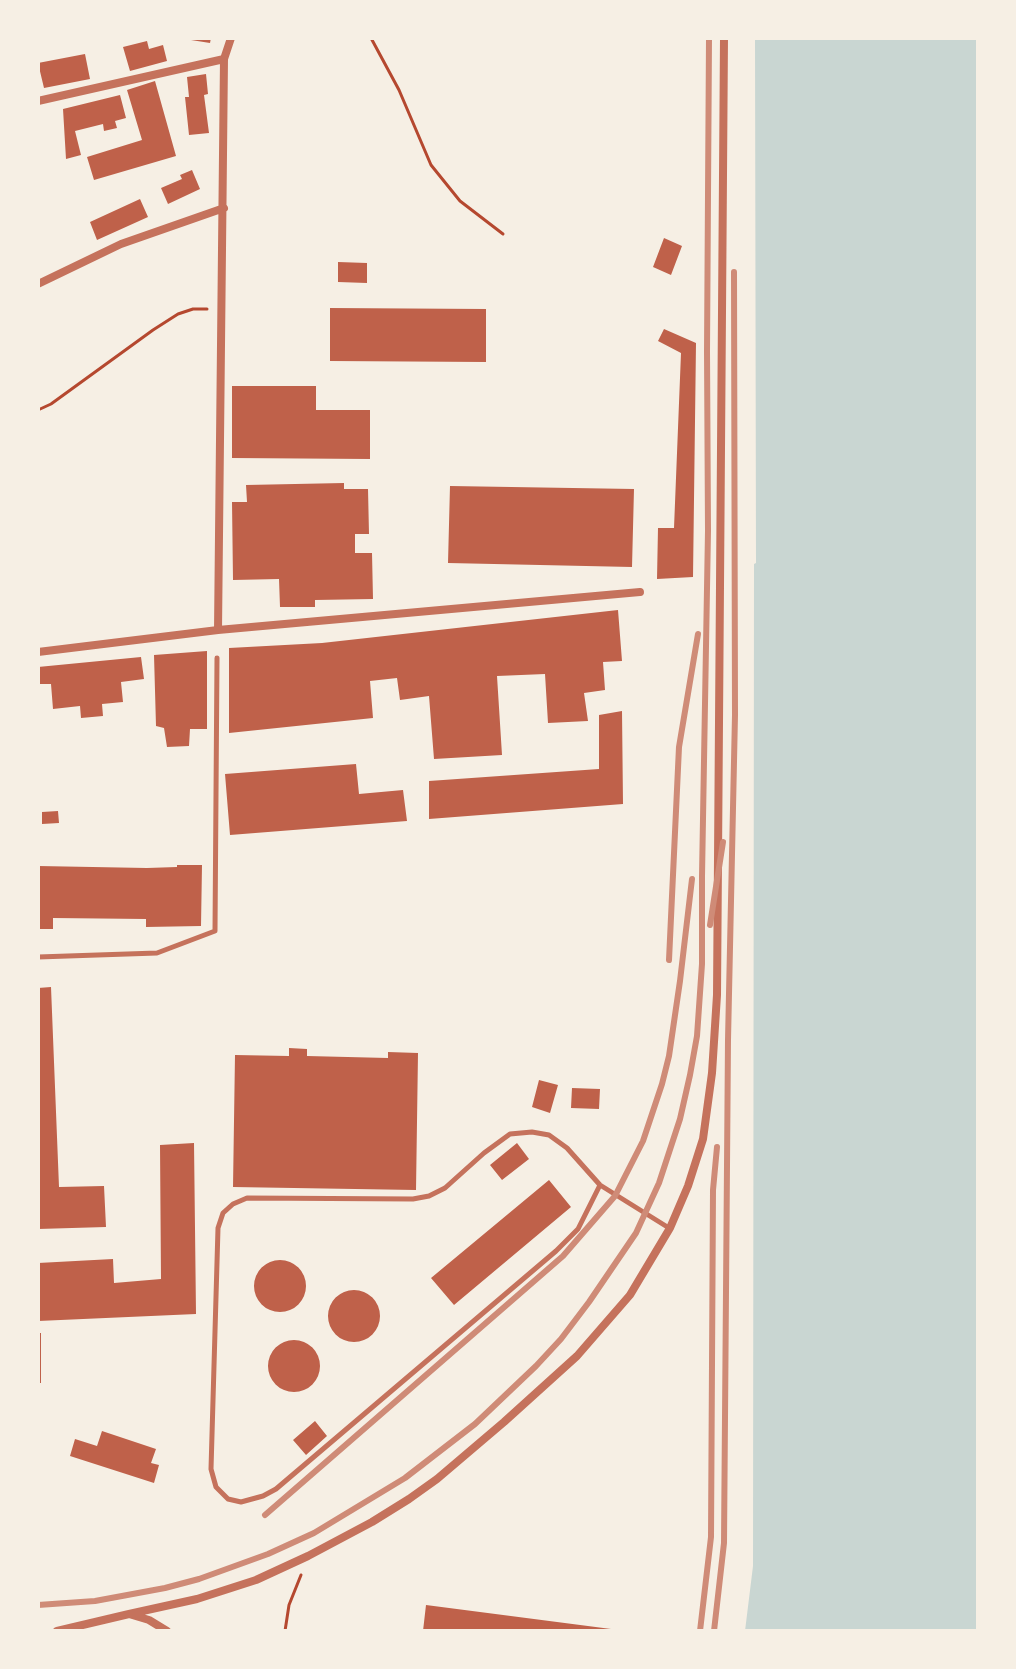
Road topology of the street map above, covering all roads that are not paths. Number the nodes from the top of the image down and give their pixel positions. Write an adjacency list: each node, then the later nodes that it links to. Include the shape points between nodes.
1 (231, 38): 3 (street)
2 (724, 38): 13 (street, via 717,995 703,1139)
3 (224, 59): 4 (street); 5 (street)
4 (38, 101)
5 (224, 208): 6 (street, via 121,244); 8 (street)
6 (38, 284)
7 (640, 592): 8 (street)
8 (218, 630): 9 (street)
9 (38, 652)
10 (217, 658): 11 (lane, via 215,931 157,953)
11 (38, 957)
12 (600, 1185): 12 (lane, via 567,1148 549,1135 532,1132 510,1134 429,1196 247,1198 233,1204 218,1228 211,1469 216,1487 228,1499 241,1502 276,1489 556,1251 578,1229); 13 (lane)
13 (670, 1228): 14 (street, via 630,1295 577,1356 409,1499 256,1580)
14 (129, 1614): 15 (street); 16 (street)
15 (57, 1631)
16 (167, 1631)

